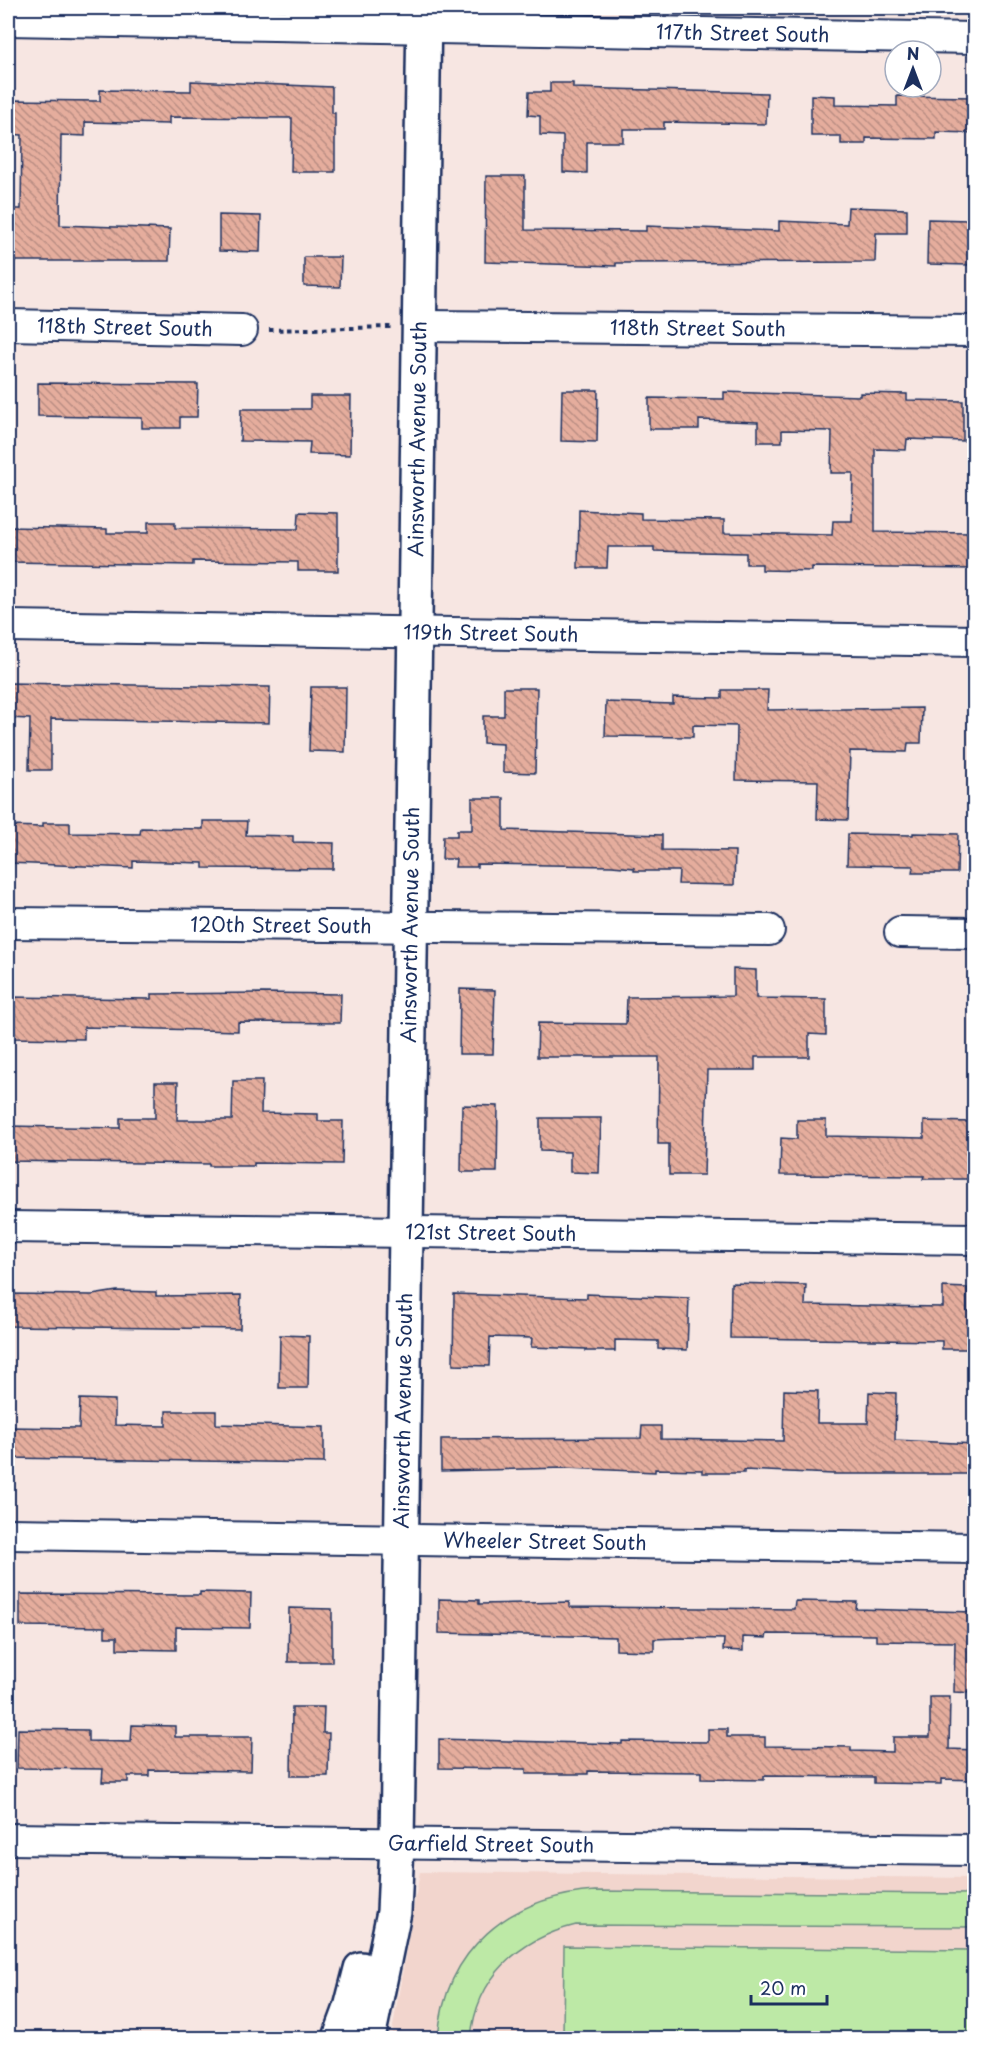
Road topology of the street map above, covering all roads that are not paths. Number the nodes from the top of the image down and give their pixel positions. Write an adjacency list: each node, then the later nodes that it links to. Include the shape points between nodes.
1 (424, 18): 2 (street, 117th Street South); 3 (street, 117th Street South); 5 (street, Ainsworth Avenue South)
2 (8, 20)
3 (975, 38)
4 (8, 325): 6 (street, 118th Street South)
5 (420, 326): 7 (street, 118th Street South); 9 (street, Ainsworth Avenue South)
6 (242, 330)
7 (975, 331)
8 (8, 626): 9 (street, 119th Street South)
9 (415, 632): 10 (street, 119th Street South); 12 (street, Ainsworth Avenue South)
10 (975, 640)
11 (8, 923): 12 (street, 120th Street South)
12 (411, 927): 13 (street, 120th Street South); 17 (street, Ainsworth Avenue South)
13 (769, 930)
14 (900, 932): 15 (street)
15 (975, 933)
16 (8, 1227): 17 (street, 121st Street South)
17 (406, 1231): 18 (street, 121st Street South); 20 (street, Ainsworth Avenue South)
18 (975, 1239)
19 (8, 1534): 20 (street, Wheeler Street South)
20 (402, 1540): 21 (street, Wheeler Street South); 23 (street, Ainsworth Avenue South)
21 (975, 1548)
22 (8, 1839): 23 (street, Garfield Street South)
23 (397, 1843): 24 (street, Garfield Street South); 25 (street, Ainsworth Avenue South, via 378,1895); 26 (street, Ainsworth Avenue South, via 394,1912)
24 (975, 1850)
25 (340, 2038)
26 (368, 2038)

